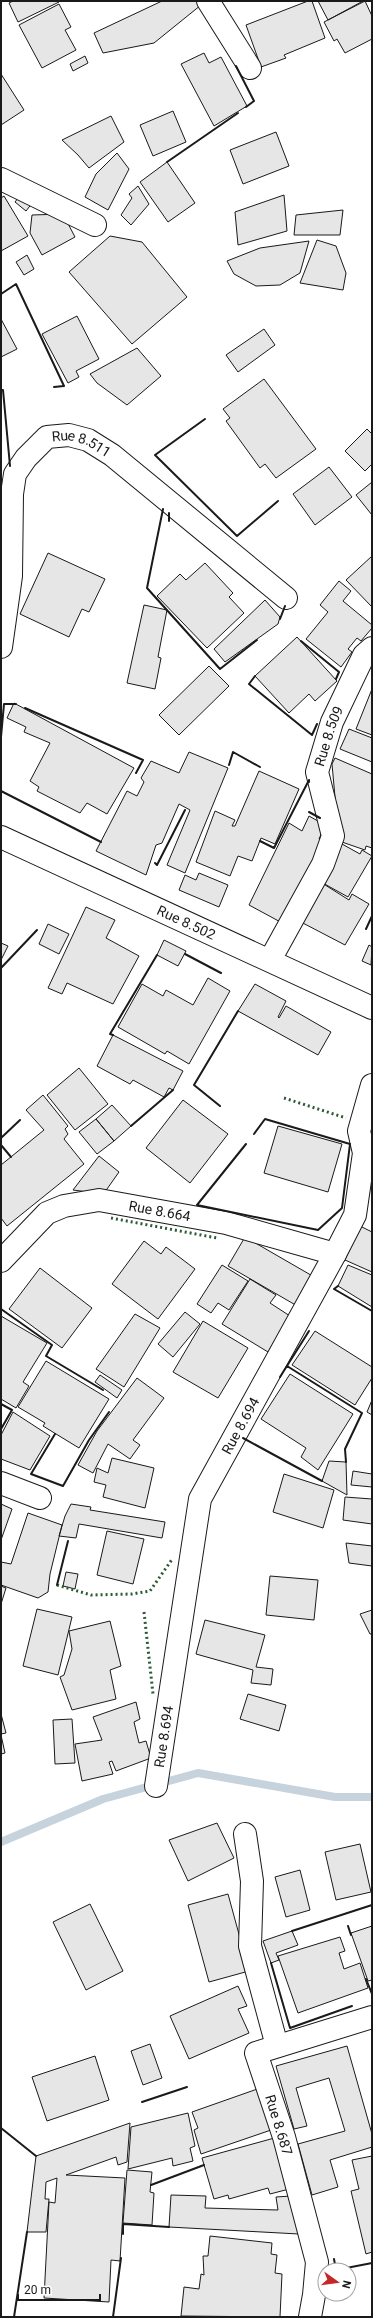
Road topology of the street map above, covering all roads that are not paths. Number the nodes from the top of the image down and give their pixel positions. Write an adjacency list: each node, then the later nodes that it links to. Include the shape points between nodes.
1 (208, 1): 2 (street)
2 (250, 68)
3 (1, 179): 4 (street)
4 (95, 225)
5 (286, 598): 6 (street, Rue 8.511, via 112,455 88,440 69,435 47,437 26,458 15,474 12,494 11,576)
6 (1, 647)
7 (372, 648): 9 (street, Rue 8.509, via 364,655 332,722 318,772 333,836 323,864)
8 (1, 837): 9 (street, Rue 8.502)
9 (270, 960): 10 (street, Rue 8.502)
10 (372, 1008)
11 (372, 1085): 12 (street, Rue 8.694, via 359,1131 364,1153 355,1215)
12 (335, 1254): 13 (street, Rue 8.664, via 226,1223 100,1200 64,1206 47,1213); 16 (street, Rue 8.694, via 200,1499)
13 (1, 1261)
14 (1, 1483): 15 (street)
15 (40, 1498)
16 (156, 1786)
17 (245, 1834): 19 (street, via 252,1881 250,1946)
18 (372, 2017): 19 (street, Rue 8.687)
19 (277, 2046): 20 (street, Rue 8.687, via 256,2052 284,2137 316,2262)
20 (310, 2317)

